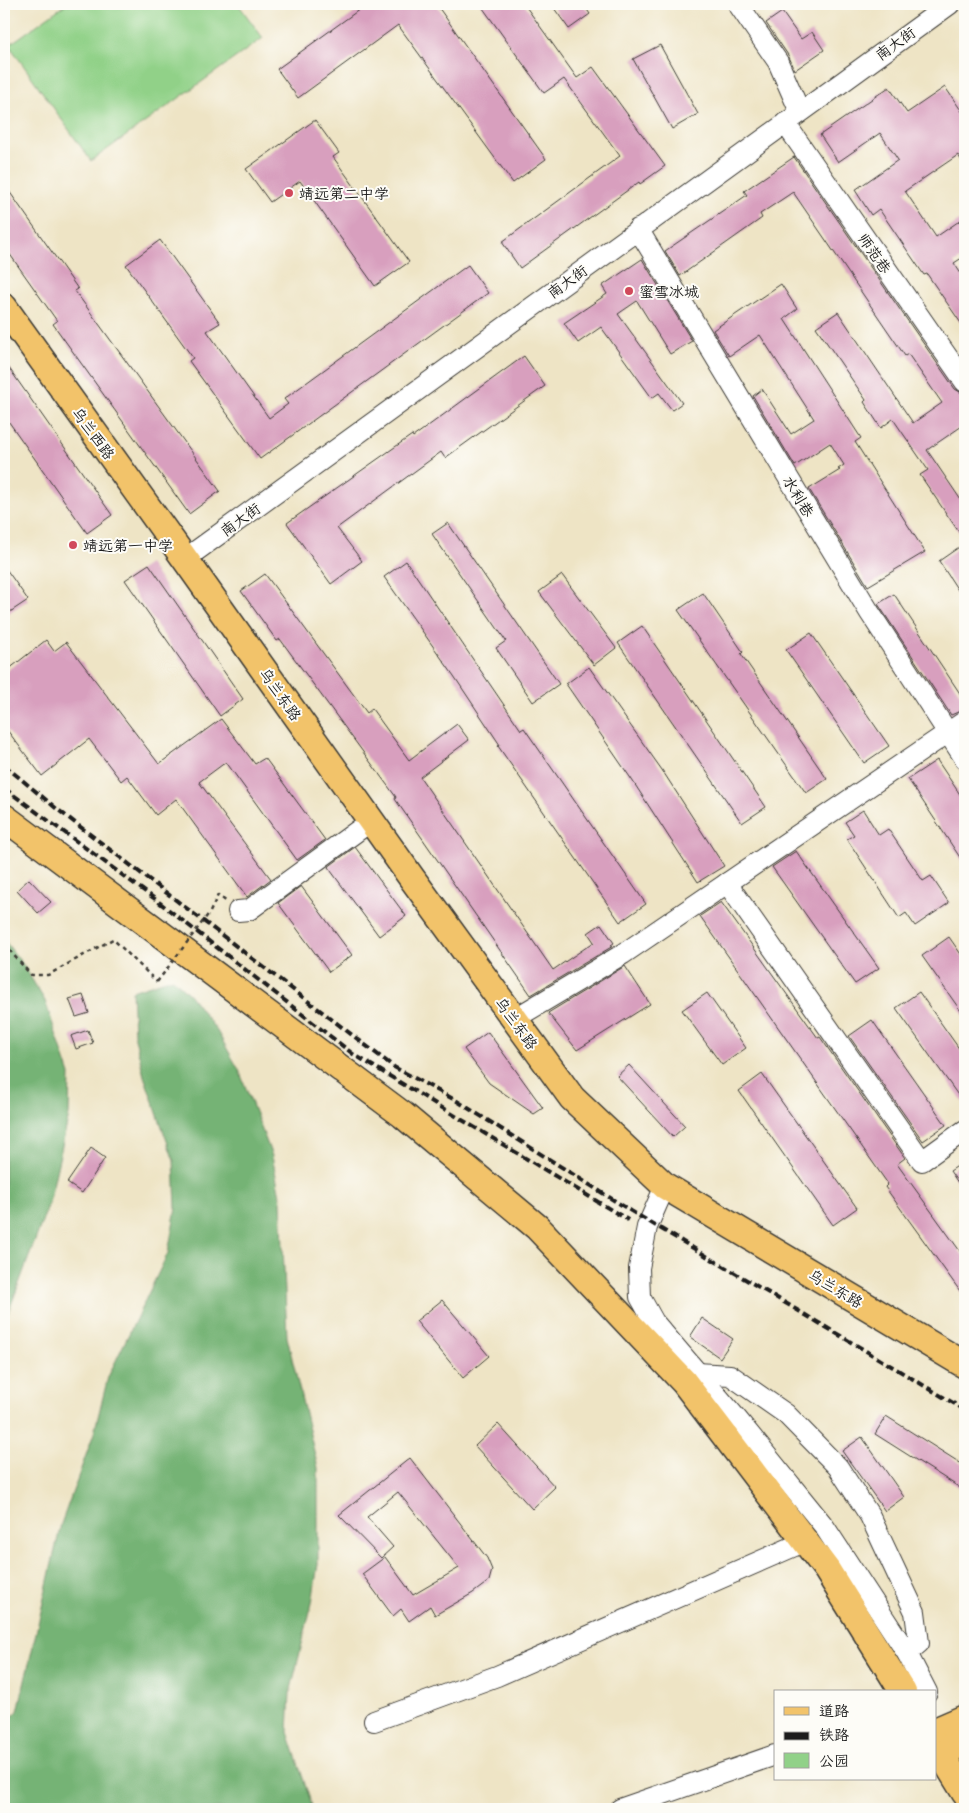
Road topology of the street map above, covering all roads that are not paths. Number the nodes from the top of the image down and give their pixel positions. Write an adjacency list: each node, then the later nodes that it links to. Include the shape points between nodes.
1 (738, 4): 3 (street, 师范巷, via 778,62)
2 (950, 4): 3 (street, 南大街)
3 (793, 118): 4 (street, 南大街); 6 (street, 师范巷)
4 (638, 229): 7 (street, 南大街); 9 (street, 水利巷, via 870,613)
5 (4, 308): 7 (main road, 乌兰西路)
6 (965, 382)
7 (185, 559): 12 (main road, 乌兰东路)
8 (965, 721): 9 (street)
9 (948, 732): 10 (street, 水利巷); 13 (street)
10 (965, 758)
11 (4, 817): 20 (main road, via 403,1115 537,1227 684,1382)
12 (371, 821): 14 (street, via 249,910); 15 (main road, 乌兰东路)
13 (727, 883): 15 (street, via 623,954); 16 (street, via 922,1161)
14 (238, 911)
15 (514, 1019): 17 (main road, 乌兰东路, via 572,1098)
16 (965, 1130)
17 (664, 1186): 18 (main road, 乌兰东路); 19 (street, via 647,1227 638,1268 640,1297 654,1322)
18 (965, 1365)
19 (697, 1373): 21 (street, via 824,1526); 21 (street, via 730,1376 786,1414 838,1467 870,1516 915,1612 919,1643)
20 (806, 1541): 22 (main road, via 828,1570); 25 (street, via 497,1676)
21 (907, 1653): 23 (street)
22 (901, 1690)
23 (926, 1690)
24 (965, 1718): 27 (main road)
25 (374, 1721)
26 (965, 1740): 27 (main road)
27 (937, 1743): 29 (main road)
28 (774, 1755): 30 (street)
29 (965, 1793)
30 (620, 1809)

